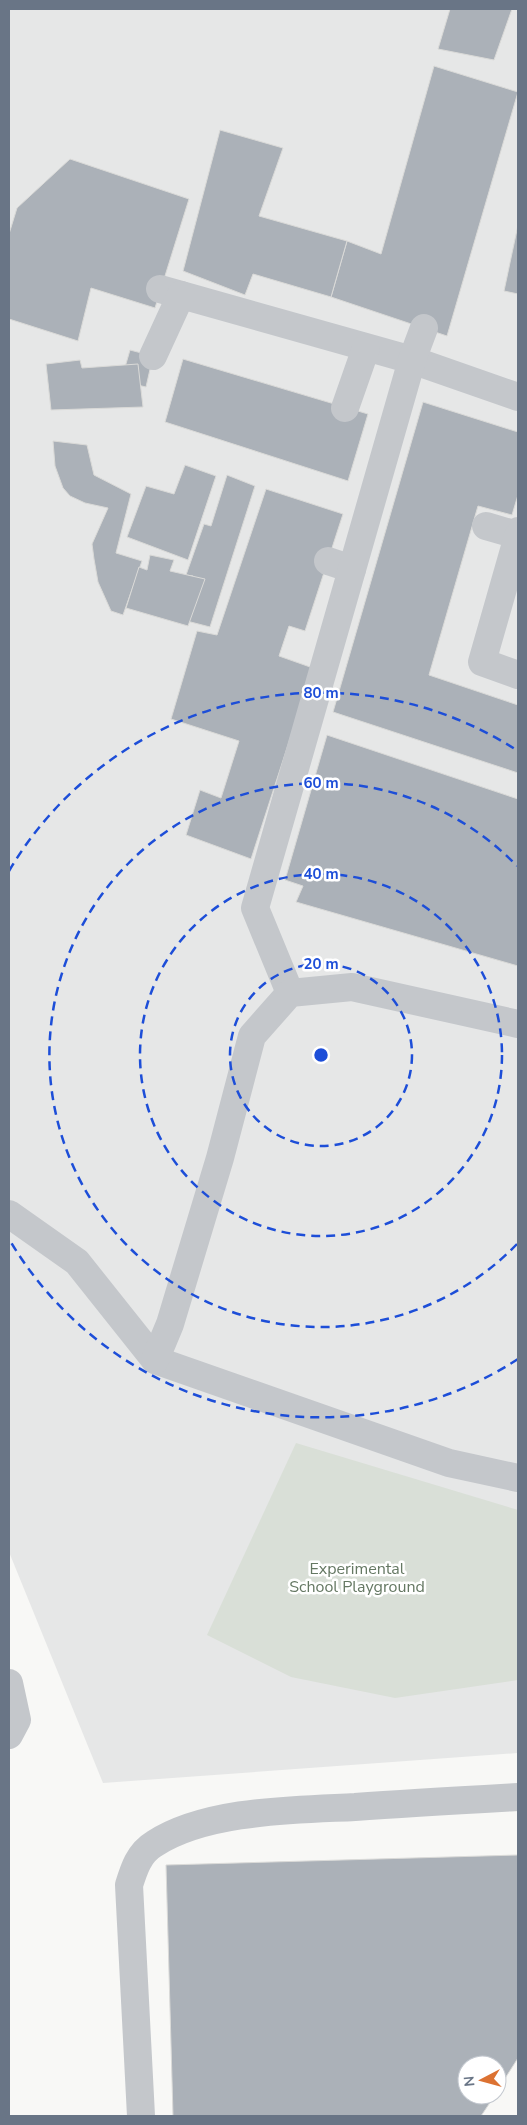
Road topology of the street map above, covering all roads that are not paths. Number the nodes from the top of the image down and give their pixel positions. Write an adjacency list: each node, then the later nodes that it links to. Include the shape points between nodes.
1 (424, 328): 4 (lane)
2 (366, 348): 3 (lane, via 224,297 171,292); 4 (lane); 6 (lane)
3 (153, 356)
4 (412, 360): 5 (lane); 10 (lane, via 340,565 255,908)
5 (518, 397)
6 (345, 408)
7 (486, 526): 8 (lane)
8 (518, 534): 9 (lane, via 482,662)
9 (518, 675)
10 (290, 992): 11 (lane, via 352,987); 13 (lane, via 252,1036 220,1158 170,1324)
11 (518, 1024)
12 (9, 1214): 13 (lane, via 77,1262)
13 (155, 1360): 14 (lane, via 449,1463)
14 (518, 1478)
15 (9, 1683): 16 (lane, via 17,1720)
16 (9, 1735)
17 (518, 1797): 18 (lane, via 256,1813 206,1823 153,1844 135,1864 129,1885)
18 (141, 2116)

